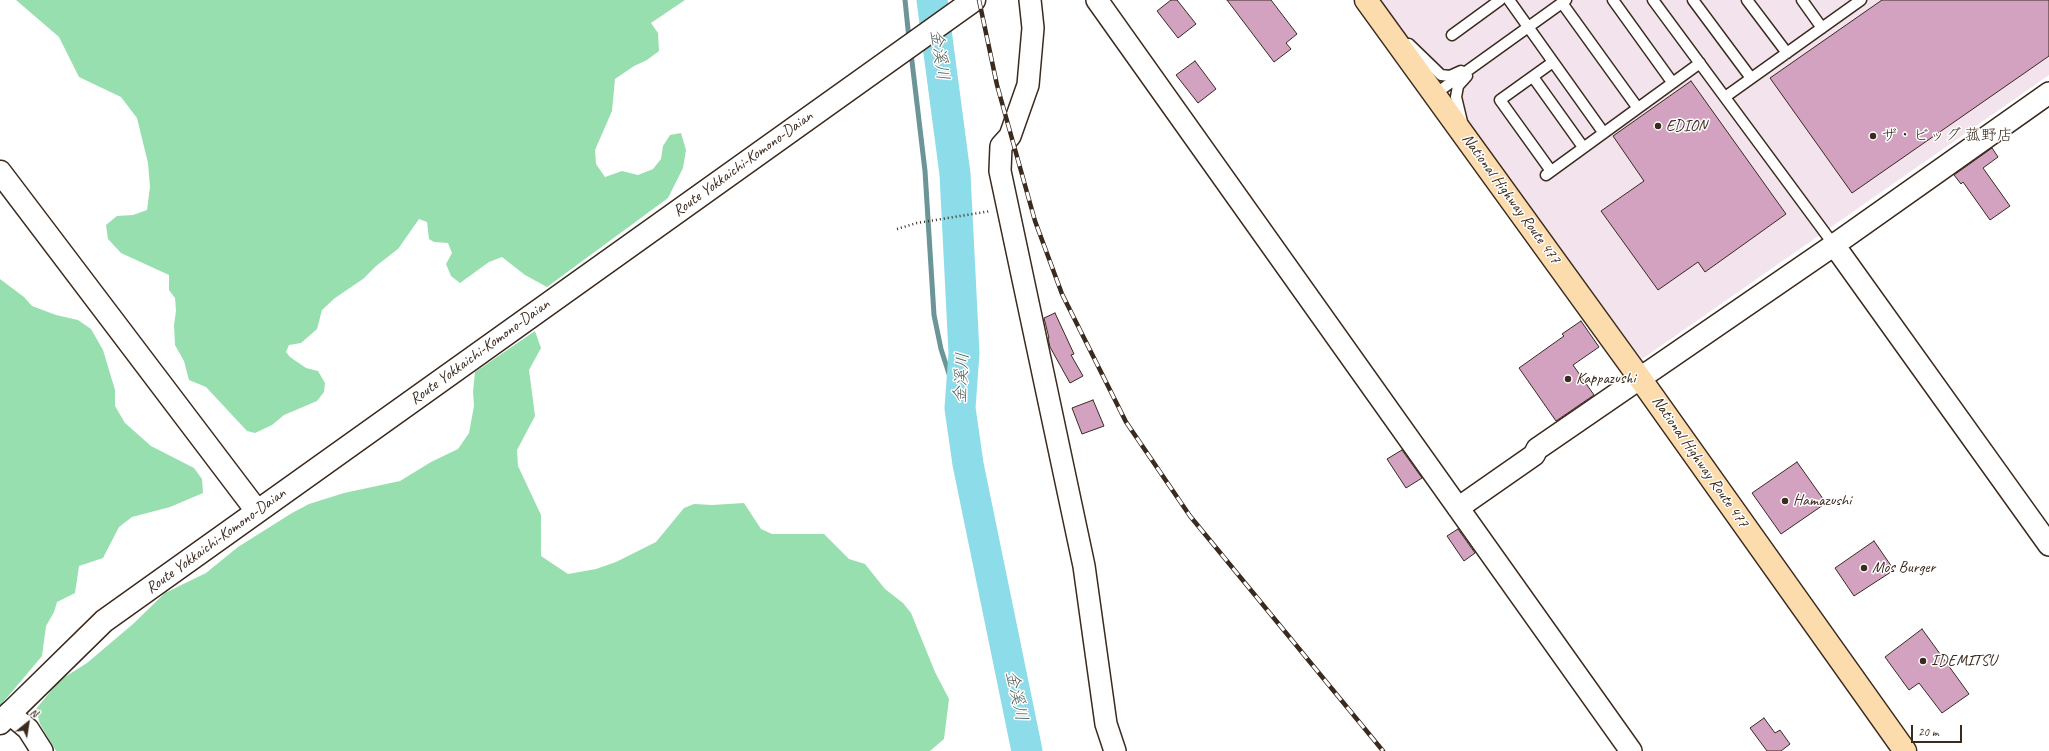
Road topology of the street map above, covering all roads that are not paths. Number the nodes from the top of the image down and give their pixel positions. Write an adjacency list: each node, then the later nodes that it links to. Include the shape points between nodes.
1 (974, 0): 35 (main road, Route Yokkaichi-Komono-Daian)
2 (1030, 0): 39 (street, via 1033,28 1028,85 1010,136 1001,146 1000,171 1084,566 1106,724)
3 (1097, 0): 34 (street)
4 (1500, 0): 16 (lane)
5 (1509, 0): 14 (lane)
6 (1613, 0): 23 (lane)
7 (1653, 0): 20 (lane)
8 (1693, 0): 22 (lane)
9 (1747, 0): 17 (lane)
10 (1802, 0): 15 (lane)
11 (1858, 1): 15 (lane)
12 (1564, 2): 14 (lane); 27 (lane)
13 (1369, 4): 19 (lane, via 1441,75 1450,76); 25 (highway, National Highway Route 477)
14 (1529, 26): 18 (lane); 19 (lane)
15 (1822, 28): 17 (lane)
16 (1452, 35)
17 (1787, 53): 22 (lane)
18 (1553, 62): 21 (lane); 28 (lane)
19 (1479, 63): 25 (lane); 30 (lane, via 1458,86 1456,97 1460,117)
20 (1700, 63): 23 (lane); 26 (lane)
21 (1533, 77): 29 (lane); 29 (lane, via 1500,100 1548,173)
22 (1751, 78): 26 (lane)
23 (1672, 82): 27 (lane)
24 (2049, 93): 32 (street)
25 (1435, 94): 30 (highway, National Highway Route 477)
26 (1725, 97): 32 (lane)
27 (1637, 107): 28 (lane)
28 (1603, 132): 29 (lane)
29 (1583, 147)
30 (1479, 156): 33 (highway, National Highway Route 477)
31 (0, 172): 35 (main road)
32 (1834, 245): 33 (street); 36 (street)
33 (1640, 377): 34 (street); 41 (highway, National Highway Route 477)
34 (1458, 508): 40 (street)
35 (257, 511): 37 (main road, Route Yokkaichi-Komono-Daian, via 104,622)
36 (2049, 545)
37 (4, 718): 38 (street, via 28,729)
38 (42, 751)
39 (1115, 751)
40 (1630, 751)
41 (1905, 751)

